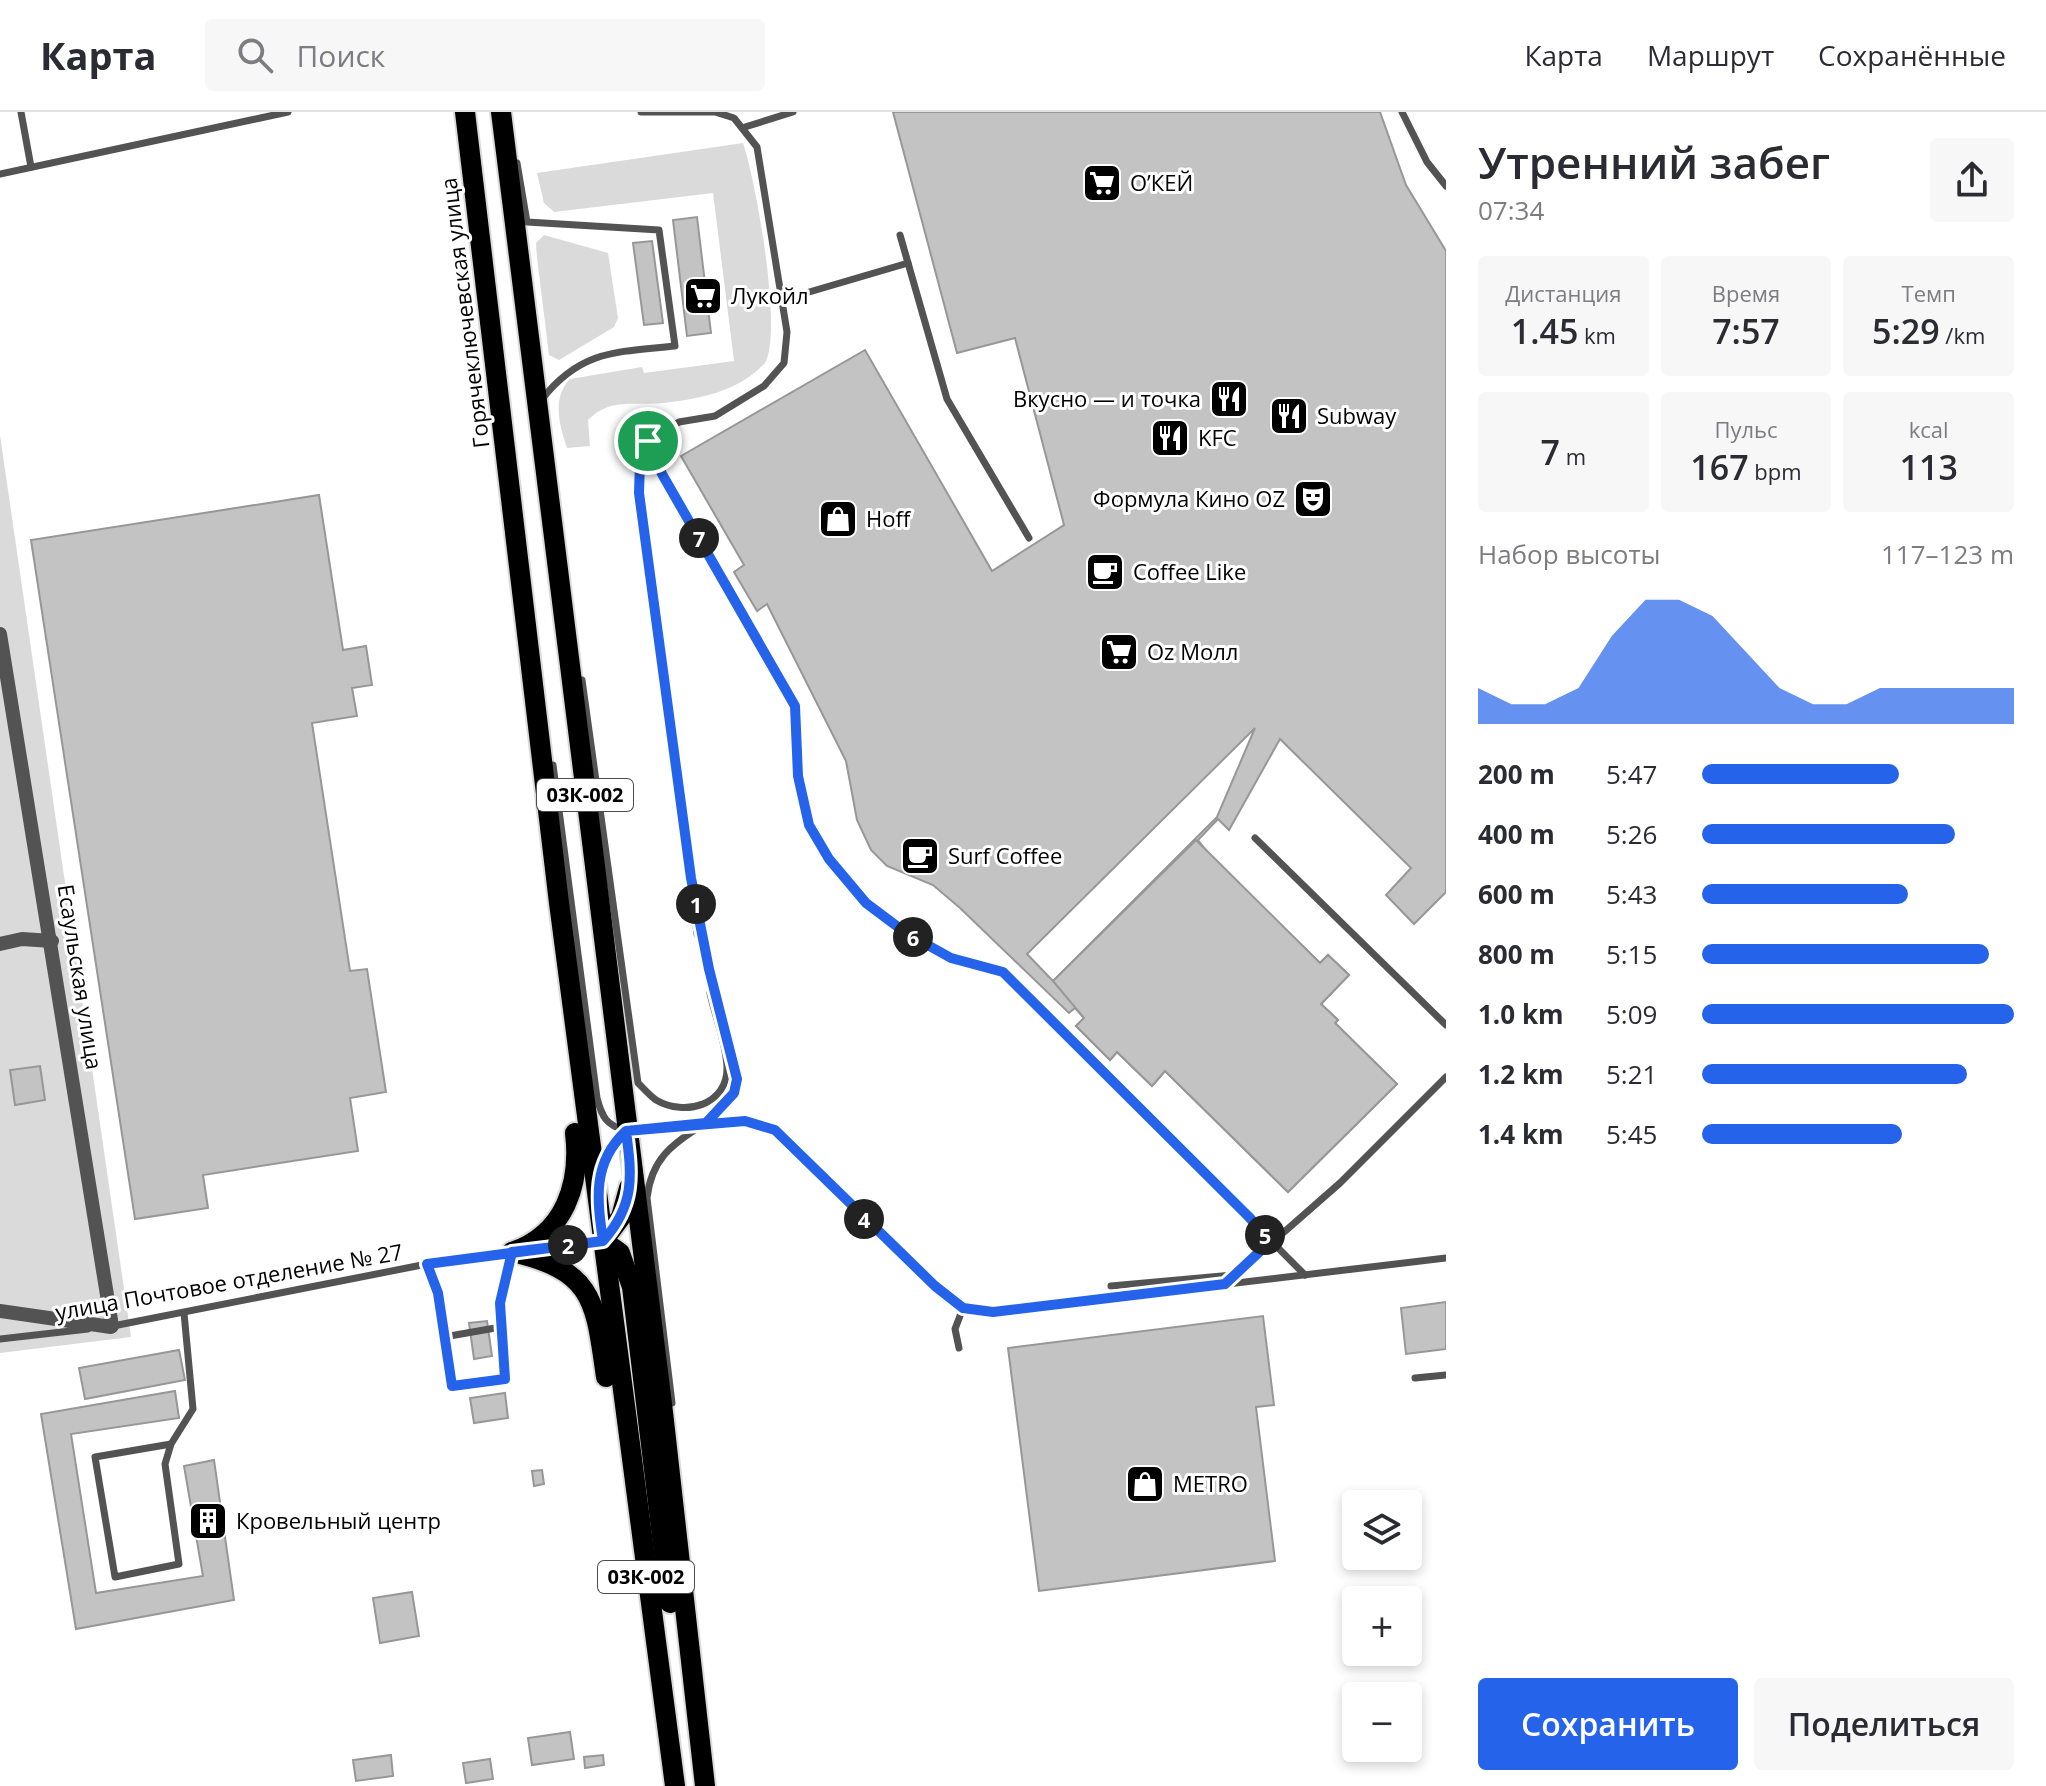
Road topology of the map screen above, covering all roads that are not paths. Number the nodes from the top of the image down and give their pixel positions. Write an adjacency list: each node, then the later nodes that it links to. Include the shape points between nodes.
1 (21, 112): 11 (lane)
2 (288, 112): 11 (lane)
3 (455, 112): 14 (main road)
4 (465, 112): 14 (main road, Горячеключевская улица / 03К-002)
5 (641, 112): 6 (lane)
6 (714, 112): 10 (lane)
7 (793, 112): 10 (lane)
8 (1402, 112): 13 (lane, via 1427,162)
9 (502, 116): 18 (main road, 03К-002); 18 (lane, via 516,157 527,222 659,230 675,346 597,354 561,375)
10 (745, 127): 17 (lane, via 762,167)
11 (31, 167): 12 (lane)
12 (0, 174)
13 (1446, 186)
14 (477, 206): 22 (main road, Горячеключевская улица / 03К-002)
15 (900, 235): 16 (lane)
16 (908, 263): 17 (lane); 20 (lane, via 947,399)
17 (782, 300): 19 (lane, via 784,363 764,386 715,416 679,422)
18 (535, 407): 21 (main road, 03К-002)
19 (648, 441): 26 (lane, via 640,462 639,493); 36 (lane, via 795,706 794,751 809,825 836,868 866,903 906,933 951,958 1003,972)
20 (1029, 538)
21 (559, 584): 26 (lane, via 571,607 638,1083 657,1100 679,1107 699,1107 714,1099 727,1068 691,907); 32 (main road, 03К-002)
22 (523, 594): 24 (main road, 03К-002); 32 (lane, via 531,613 597,1098 603,1119)
23 (0, 634): 27 (street, Есаульская улица)
24 (545, 785): 34 (main road, 03К-002); 37 (main road, via 535,815 578,1157 575,1187 559,1219)
25 (1255, 838): 29 (lane)
26 (694, 893): 31 (lane, via 737,1079 734,1093)
27 (52, 941): 28 (street); 47 (street, Есаульская улица)
28 (0, 944)
29 (1446, 1025)
30 (1446, 1077): 36 (lane, via 1340,1183)
31 (706, 1123): 32 (lane); 44 (lane, via 745,1121 775,1130 881,1236); 55 (lane, via 659,1158 649,1177 647,1198 688,1554)
32 (626, 1131): 33 (main road, 03К-002); 34 (lane, via 612,1145)
33 (632, 1177): 35 (main road, via 621,1217); 55 (main road, 03К-002)
34 (596, 1191): 35 (main road, 03К-002)
35 (603, 1241): 37 (street); 56 (main road, via 620,1253 632,1287 679,1674); 58 (main road, 03К-002)
36 (1271, 1241): 40 (lane); 41 (lane)
37 (512, 1252): 39 (lane, улица Почтовое отделение № 27); 48 (lane, via 500,1303); 57 (main road, via 563,1268 582,1284 597,1318)
38 (1446, 1258): 41 (lane)
39 (427, 1264): 46 (lane, улица Почтовое отделение № 27); 49 (lane, via 438,1293)
40 (1235, 1275): 42 (lane); 43 (lane, via 1111,1286)
41 (1305, 1275): 42 (lane)
42 (1225, 1284): 43 (lane)
43 (1121, 1297): 44 (lane, via 993,1312)
44 (963, 1308): 51 (lane, via 955,1329)
45 (0, 1311): 47 (street)
46 (184, 1313): 47 (lane, улица Почтовое отделение № 27); 54 (lane, via 193,1409)
47 (112, 1326): 50 (lane, улица Почтовое отделение № 27)
48 (501, 1327): 49 (lane); 49 (lane, via 505,1379 452,1386)
49 (444, 1337)
50 (0, 1339)
51 (959, 1348)
52 (1446, 1375): 53 (lane)
53 (1415, 1378)
54 (171, 1444): 54 (lane, via 166,1489 179,1564 115,1577 95,1457)
55 (685, 1610): 56 (main road, 03К-002)
56 (698, 1725): 59 (main road, 03К-002)
57 (661, 1786)
58 (675, 1786)
59 (705, 1786)

